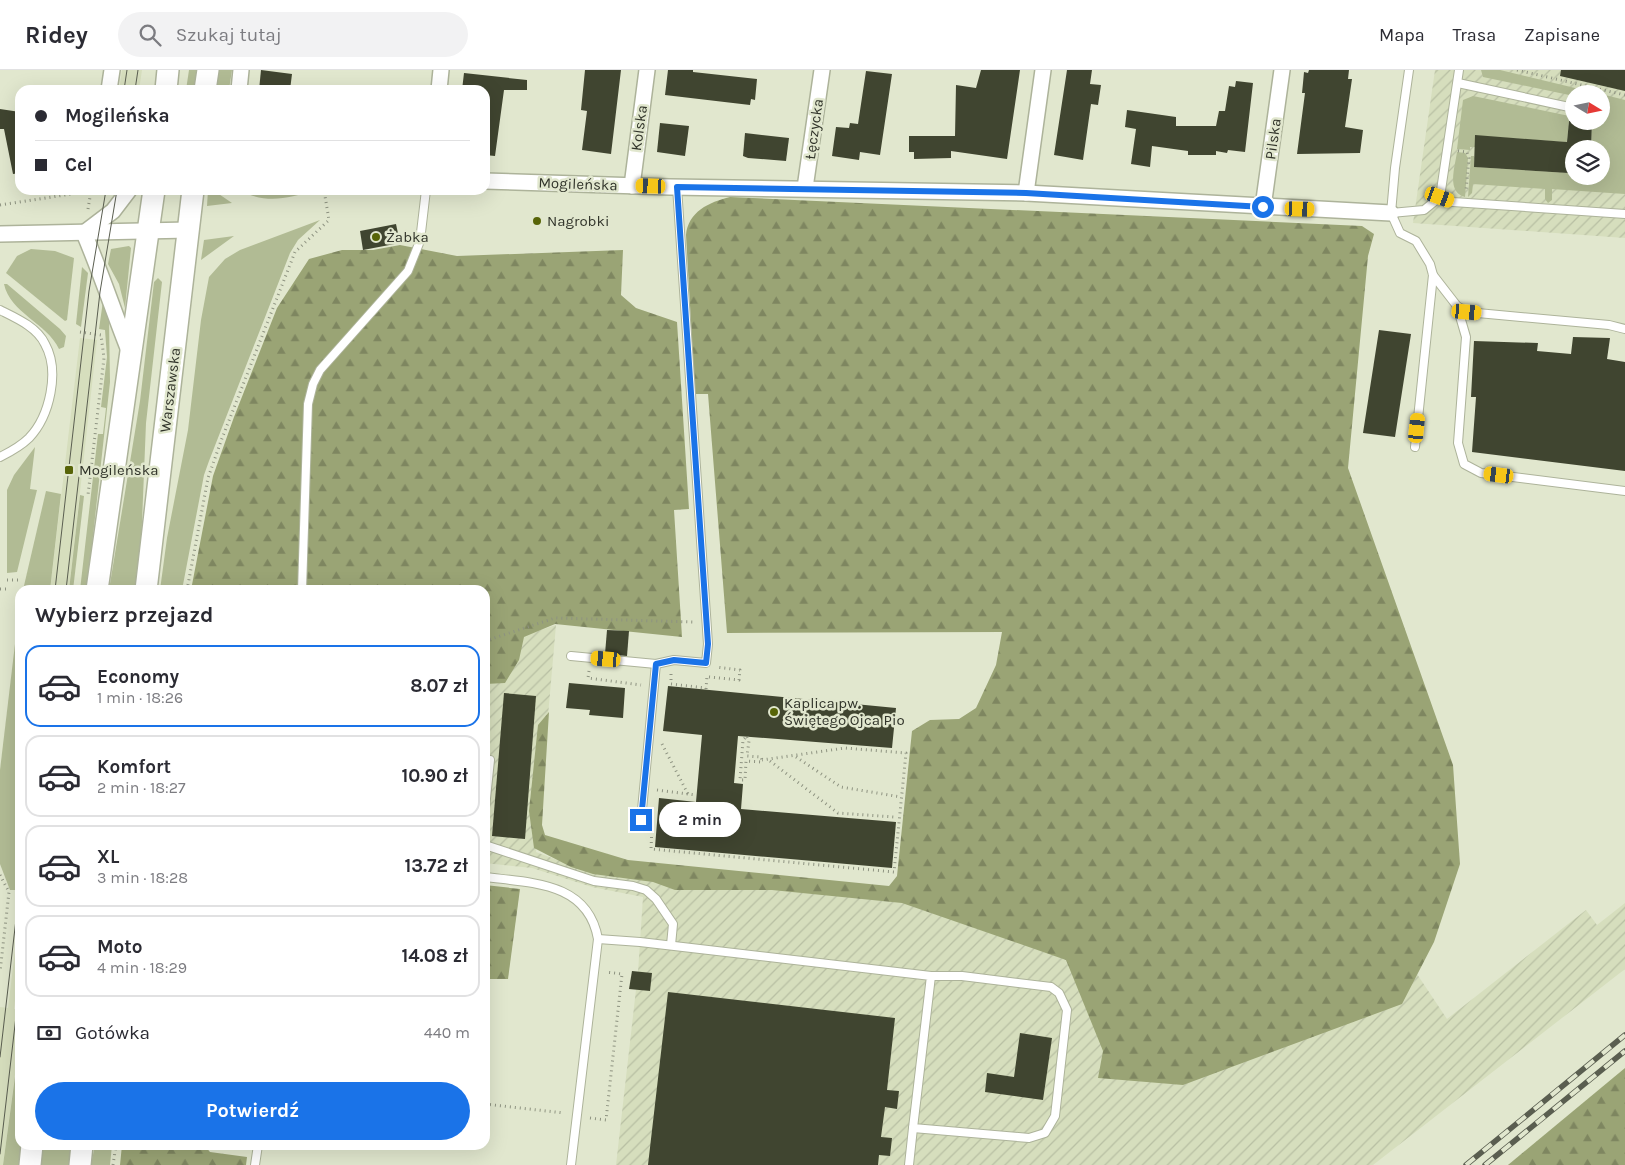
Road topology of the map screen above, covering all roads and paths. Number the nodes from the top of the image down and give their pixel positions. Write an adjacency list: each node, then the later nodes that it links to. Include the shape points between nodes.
1 (112, 70): 14 (street)
2 (168, 70): 15 (main road)
3 (208, 70): 16 (main road)
4 (241, 70): 17 (street)
5 (441, 70): 18 (street)
6 (647, 70): 23 (street, Kolska)
7 (822, 70): 25 (street, Łęczycka)
8 (1044, 70): 26 (street)
9 (1282, 70): 37 (street, Pilska)
10 (1409, 70): 39 (lane)
11 (1459, 70): 13 (lane)
12 (1517, 70): 19 (path)
13 (1458, 83): 20 (lane); 21 (lane)
14 (110, 85)
15 (166, 85)
16 (206, 85)
17 (240, 85)
18 (440, 85)
19 (1625, 96)
20 (1565, 106)
21 (1448, 149): 34 (lane); 35 (path, via 1467,152)
22 (490, 181): 23 (street, Mogileńska)
23 (632, 186): 24 (street, Mogileńska)
24 (677, 187): 25 (street, Mogileńska); 67 (lane, via 708,644 706,663 674,660)
25 (805, 188): 26 (street, Mogileńska)
26 (1026, 193): 37 (street, Mogileńska)
27 (61, 195): 36 (path)
28 (90, 195): 38 (path)
29 (126, 195): 43 (street, via 113,211)
30 (154, 195): 42 (main road)
31 (192, 195): 41 (main road, Warszawska)
32 (325, 195): 59 (path, via 329,220 294,252 208,478)
33 (425, 195): 60 (lane, via 420,242 408,271 332,355 313,384 308,404)
34 (1440, 197): 35 (lane); 39 (lane, via 1424,210)
35 (1466, 203): 40 (lane)
36 (0, 205)
37 (1263, 207): 39 (street, Mogileńska)
38 (88, 211)
39 (1391, 213): 45 (lane, via 1400,233 1416,241)
40 (1625, 214)
41 (189, 230): 42 (street); 58 (main road, Warszawska)
42 (150, 231): 43 (street); 50 (main road)
43 (84, 233): 44 (street); 50 (street)
44 (0, 234)
45 (1433, 275): 46 (lane); 51 (lane)
46 (1457, 306): 48 (lane, via 1467,312); 53 (lane, via 1466,337 1458,443 1464,464 1481,473)
47 (0, 310): 52 (lane, via 40,336 51,359 51,375 46,410 39,424 29,438)
48 (1625, 329)
49 (80, 332): 54 (path, via 101,335 104,358)
50 (132, 358): 57 (main road)
51 (1415, 447)
52 (0, 457)
53 (1625, 490)
54 (87, 504)
55 (7, 580): 56 (path)
56 (20, 580)
57 (99, 585)
58 (147, 585)
59 (188, 585)
60 (302, 585)
61 (0, 589): 62 (path)
62 (6, 589)
63 (698, 622): 64 (path, via 555,618)
64 (490, 639)
65 (571, 656): 66 (lane)
66 (590, 658): 67 (lane); 69 (path, via 588,678)
67 (656, 664): 80 (lane)
68 (707, 676): 70 (path)
69 (644, 685)
70 (706, 690)
71 (659, 737): 76 (path)
72 (795, 756): 74 (path); 78 (path, via 841,787); 78 (path, via 844,748 906,753)
73 (762, 760): 73 (path, via 761,757 748,756 749,741 747,737 743,740 740,780 745,780 746,761); 74 (path)
74 (769, 761): 79 (path, via 838,813)
75 (654, 790): 76 (path)
76 (688, 794): 77 (path)
77 (696, 795)
78 (900, 797): 82 (path, via 894,872)
79 (894, 817)
80 (641, 820)
81 (490, 847): 86 (lane, via 594,881 646,890 673,924)
82 (651, 849)
83 (0, 874): 88 (path, via 9,892)
84 (490, 878): 85 (lane, via 549,885 562,890 591,917)
85 (598, 940): 86 (lane); 87 (lane)
86 (671, 945): 89 (lane)
87 (595, 971): 91 (lane); 91 (path, via 622,974 606,1120)
88 (0, 972)
89 (931, 976): 92 (lane); 92 (lane, via 962,976 1051,987 1059,993 1067,1010 1061,1068 1055,1116 1045,1133 1038,1136)
90 (490, 1105): 91 (path)
91 (578, 1115): 101 (lane)
92 (913, 1128): 102 (lane)
93 (32, 1150): 97 (main road)
94 (82, 1150): 98 (main road)
95 (115, 1150): 99 (path)
96 (257, 1150): 100 (lane)
97 (30, 1165)
98 (80, 1165)
99 (113, 1165)
100 (255, 1165)
101 (572, 1165)
102 (909, 1165)

